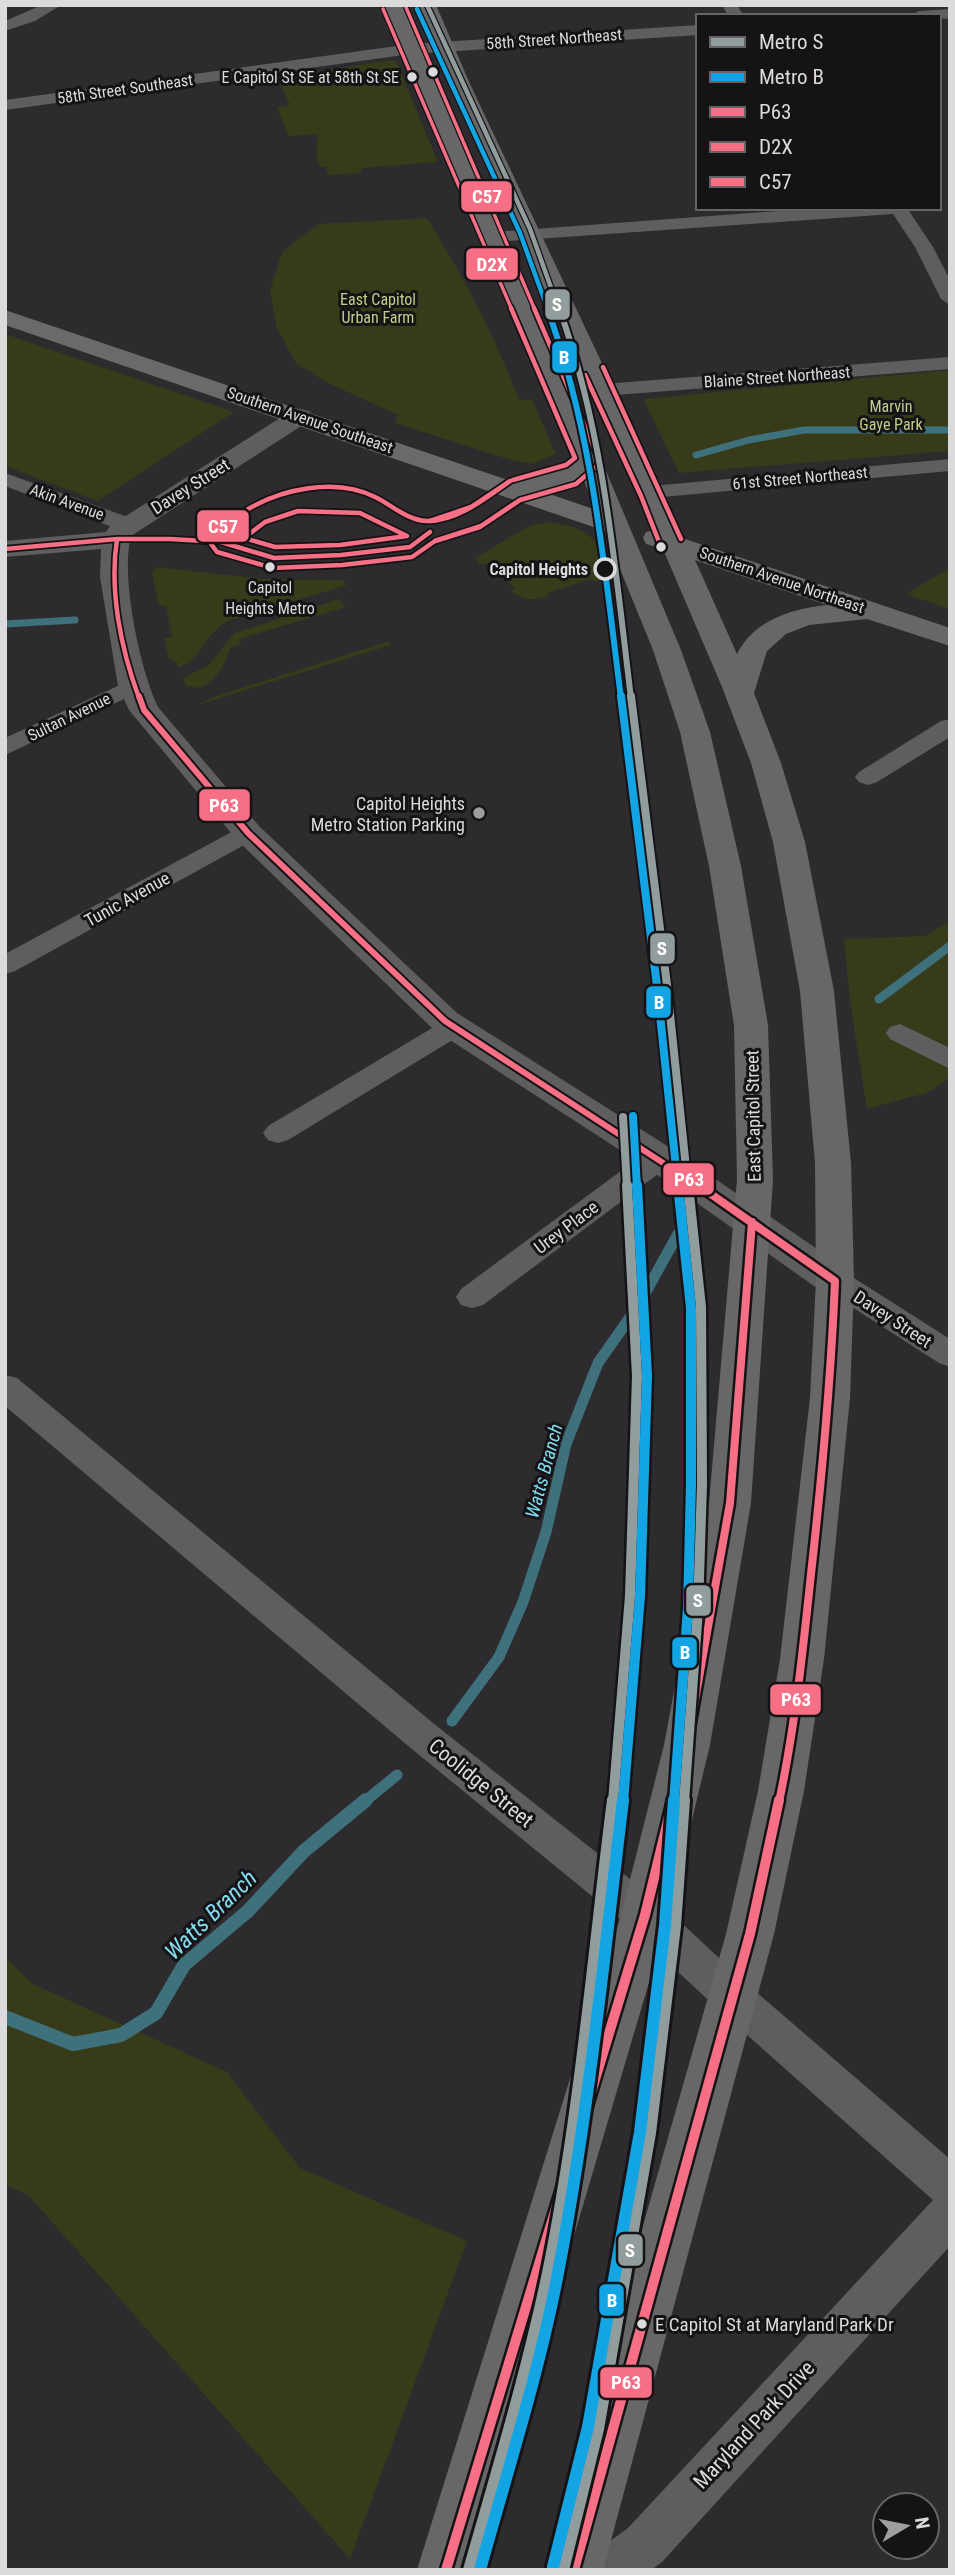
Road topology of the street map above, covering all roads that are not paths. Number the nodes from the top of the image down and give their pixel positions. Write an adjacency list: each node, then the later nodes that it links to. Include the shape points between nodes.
1 (54, 5): 4 (street)
2 (393, 5): 7 (main road, East Capitol Street)
3 (427, 5): 6 (main road)
4 (5, 26)
5 (696, 30): 6 (street, 58th Street Northeast)
6 (444, 46): 7 (street, 58th Street Northeast); 11 (main road)
7 (411, 49): 8 (street, 58th Street Southeast); 12 (main road, East Capitol Street)
8 (5, 105)
9 (870, 210): 11 (street)
10 (899, 210): 13 (street)
11 (531, 234): 12 (street); 16 (main road)
12 (493, 237): 18 (main road, East Capitol Street)
13 (950, 299)
14 (5, 317): 17 (main road, Southern Avenue Southeast)
15 (950, 363): 16 (street, Blaine Street Northeast)
16 (603, 390): 22 (main road)
17 (300, 416): 21 (main road, Southern Avenue Southeast); 24 (street, Davey Street)
18 (588, 461): 21 (main road, via 571,475); 23 (main road, East Capitol Street)
19 (950, 465): 22 (street, 61st Street Northeast)
20 (5, 479): 24 (street, Akin Avenue)
21 (516, 490): 23 (main road, Southern Avenue Southeast)
22 (651, 492): 25 (main road)
23 (614, 525): 25 (main road, Southern Avenue Northeast); 41 (main road, East Capitol Street, via 667,650 695,732 725,866 751,1025)
24 (123, 532): 26 (street); 29 (street, Davey Street, via 113,553 114,577)
25 (671, 543): 27 (main road, Southern Avenue Northeast); 30 (main road)
26 (5, 549)
27 (878, 612): 28 (main road, Southern Avenue Northeast); 30 (main road, via 835,612 770,631 754,648)
28 (950, 638)
29 (133, 686): 32 (street, Sultan Avenue); 34 (street, Davey Street, via 144,710)
30 (739, 694): 42 (main road, via 789,842 817,991 833,1163)
31 (950, 726): 33 (street)
32 (5, 748)
33 (868, 777)
34 (248, 833): 35 (street, Tunic Avenue); 36 (street, Davey Street)
35 (5, 965)
36 (454, 1027): 39 (street); 40 (street, Davey Street)
37 (900, 1032): 38 (street)
38 (950, 1060)
39 (278, 1133)
40 (659, 1158): 41 (street, Davey Street); 43 (street, Urey Place)
41 (752, 1222): 42 (street, Davey Street); 46 (main road, East Capitol Street, via 730,1503 687,1745)
42 (835, 1281): 44 (street, Davey Street); 47 (main road, via 830,1398 802,1660 781,1791)
43 (472, 1297)
44 (950, 1355)
45 (5, 1387): 46 (street, Coolidge Street, via 419,1734)
46 (645, 1915): 47 (street, Coolidge Street); 50 (main road, East Capitol Street)
47 (733, 1997): 48 (street, Coolidge Street); 51 (main road)
48 (950, 2187)
49 (950, 2214): 52 (street, Maryland Park Drive, via 645,2545)
50 (446, 2570)
51 (574, 2570)
52 (611, 2570)

